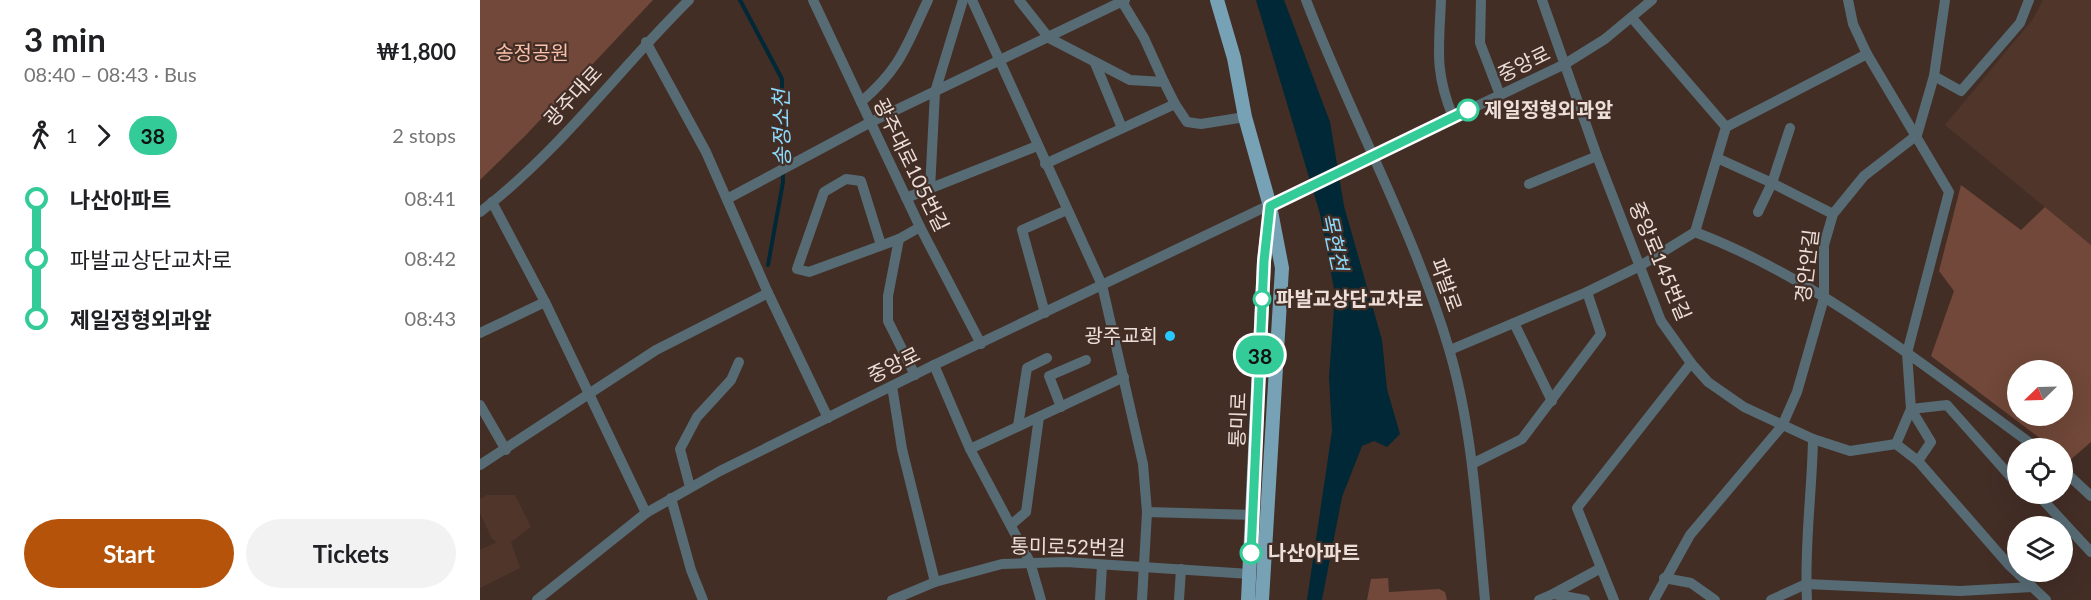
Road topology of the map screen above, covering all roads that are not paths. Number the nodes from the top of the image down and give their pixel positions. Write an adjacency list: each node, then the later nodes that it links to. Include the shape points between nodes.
1 (689, 0): 19 (street, 광주대로)
2 (813, 0): 28 (street, 광주대로105번길)
3 (928, 0): 28 (street, via 902,59)
4 (963, 0): 26 (street)
5 (972, 0): 21 (street)
6 (1019, 0): 18 (street)
7 (1123, 0): 18 (street); 25 (street)
8 (1217, 0): 30 (main road, 통미로, via 1234,58)
9 (1306, 0): 39 (street, 파발로)
10 (1441, 0): 31 (street, via 1438,71)
11 (1481, 0): 27 (street, via 1480,43)
12 (1542, 0): 23 (street, 중앙로145번길)
13 (1652, 0): 17 (street, 중앙로)
14 (1848, 0): 20 (street, via 1853,24)
15 (1945, 0): 24 (street)
16 (2029, 0): 24 (street, via 2020,23 1961,91)
17 (1632, 18): 23 (street, 중앙로); 33 (street)
18 (1049, 38): 21 (street); 22 (street)
19 (646, 42): 46 (street); 47 (street, 광주대로, via 567,130)
20 (1867, 54): 33 (street); 36 (street)
21 (1001, 62): 26 (street); 37 (street)
22 (1095, 63): 25 (street, via 1130,80); 34 (street)
23 (1564, 64): 27 (street, 중앙로); 38 (street, 중앙로145번길)
24 (1935, 76): 36 (street)
25 (1164, 82): 29 (street)
26 (935, 92): 32 (street); 44 (street)
27 (1500, 95): 31 (street, 중앙로)
28 (861, 102): 32 (street, 광주대로105번길)
29 (1175, 104): 30 (street, via 1187,122 1201,124); 34 (street)
30 (1245, 117): 48 (main road, 통미로)
31 (1453, 117): 39 (street, 중앙로)
32 (871, 122): 45 (street, 광주대로105번길); 46 (street)
33 (1726, 127): 40 (street)
34 (1122, 128): 41 (street)
35 (1790, 128): 42 (street)
36 (1917, 135): 52 (street, 경안안길, via 1864,176); 68 (street, via 1949,192)
37 (1037, 146): 41 (street); 44 (street)
38 (1597, 156): 43 (street); 57 (street, 중앙로145번길)
39 (1371, 157): 48 (street, 중앙로); 67 (street, 파발로, via 1403,222)
40 (1716, 158): 42 (street); 54 (street)
41 (1045, 164): 49 (street)
42 (1772, 183): 51 (street); 52 (street)
43 (1529, 184)
44 (930, 189): 45 (street)
45 (906, 198): 53 (street, 광주대로105번길)
46 (727, 199): 60 (street)
47 (492, 202): 50 (street, 광주대로); 62 (street)
48 (1270, 206): 58 (street, 중앙로); 102 (main road, 통미로, via 1264,261); 125 (main road, 통미로, via 1282,268)
49 (1067, 210): 58 (street); 63 (street, via 1022,230)
50 (480, 212)
51 (1758, 212)
52 (1833, 214): 61 (street, 경안안길, via 1824,245)
53 (920, 227): 55 (street); 66 (street, 광주대로105번길)
54 (1695, 232): 57 (street); 61 (street, via 1725,243)
55 (899, 239): 56 (street); 74 (street, via 888,296 888,321)
56 (881, 245): 56 (street, via 809,272 797,268 824,192 846,178 861,181)
57 (1640, 266): 59 (street); 72 (street, 중앙로145번길, via 1661,321)
58 (1102, 285): 63 (street, 중앙로); 75 (street)
59 (1587, 292): 64 (street); 78 (street, via 1601,334)
60 (768, 293): 77 (street, via 656,350); 82 (street)
61 (1824, 298): 68 (street); 85 (street, 경안안길, via 1797,392)
62 (545, 302): 65 (street); 77 (street)
63 (1045, 313): 66 (street, 중앙로)
64 (1514, 323): 67 (street); 78 (street)
65 (480, 333)
66 (981, 344): 73 (street, 중앙로)
67 (1450, 350): 93 (street, 파발로)
68 (1907, 353): 81 (street); 86 (street)
69 (1047, 358): 84 (street, via 1027,368)
70 (1086, 360): 80 (street, via 1049,376)
71 (740, 362): 96 (street, via 732,380 697,417 680,449)
72 (1691, 363): 85 (street, 중앙로145번길, via 1708,382); 108 (street, via 1577,508)
73 (934, 365): 74 (street, 중앙로); 89 (street)
74 (915, 375): 76 (street, 중앙로)
75 (1124, 377): 80 (street); 100 (street, via 1143,464)
76 (892, 386): 82 (street, 중앙로); 112 (street, via 902,449)
77 (589, 395): 90 (street); 101 (street)
78 (1552, 401): 93 (street, via 1522,439)
79 (480, 405): 90 (street)
80 (1061, 406): 83 (street)
81 (1911, 410): 88 (street); 91 (street, via 1931,442); 94 (street, via 1947,405)
82 (828, 417): 96 (street, 중앙로)
83 (1040, 417): 84 (street); 103 (street, via 1026,512)
84 (1018, 426): 89 (street)
85 (1782, 426): 87 (street, 중앙로145번길); 111 (street, 경안안길, via 1690,535)
86 (2023, 438)
87 (1813, 439): 88 (street, 중앙로145번길, via 1850,451); 113 (street)
88 (1896, 444): 91 (street)
89 (970, 449): 103 (street)
90 (506, 450): 92 (street)
91 (1918, 461): 114 (street)
92 (480, 465)
93 (1472, 465): 126 (street, 파발로)
94 (2007, 473)
95 (2073, 479): 97 (street)
96 (690, 487): 98 (street, 중앙로)
97 (2091, 496)
98 (671, 498): 101 (street, 중앙로); 118 (street, via 691,570)
99 (2046, 504): 104 (street)
100 (1147, 512): 102 (street); 107 (street)
101 (646, 513): 117 (street, 중앙로)
102 (1254, 514): 110 (main road, 통미로)
103 (1011, 525): 105 (street)
104 (2091, 552)
105 (1030, 562): 106 (street, 통미로52번길); 112 (street, 통미로52번길, via 1002,564); 120 (street)
106 (1102, 565): 107 (street, 통미로52번길); 121 (street)
107 (1145, 568): 109 (street, 통미로52번길); 122 (street)
108 (1601, 568): 115 (street); 129 (street)
109 (1181, 569): 110 (street, 통미로52번길); 123 (street)
110 (1250, 574): 124 (main road, 통미로)
111 (1664, 578): 130 (street, 경안안길); 131 (street, via 1691,583)
112 (935, 582): 119 (street, 통미로52번길)
113 (1806, 584): 116 (street); 132 (street); 133 (street)
114 (2032, 587): 116 (street); 134 (street)
115 (1553, 594): 127 (street); 128 (street)
116 (1960, 595)
117 (537, 600)
118 (704, 600)
119 (892, 600)
120 (1041, 600)
121 (1100, 600)
122 (1142, 600)
123 (1179, 600)
124 (1248, 600)
125 (1262, 600)
126 (1485, 600)
127 (1539, 600)
128 (1585, 600)
129 (1614, 600)
130 (1654, 600)
131 (1715, 600)
132 (1771, 600)
133 (1807, 600)
134 (2046, 600)

